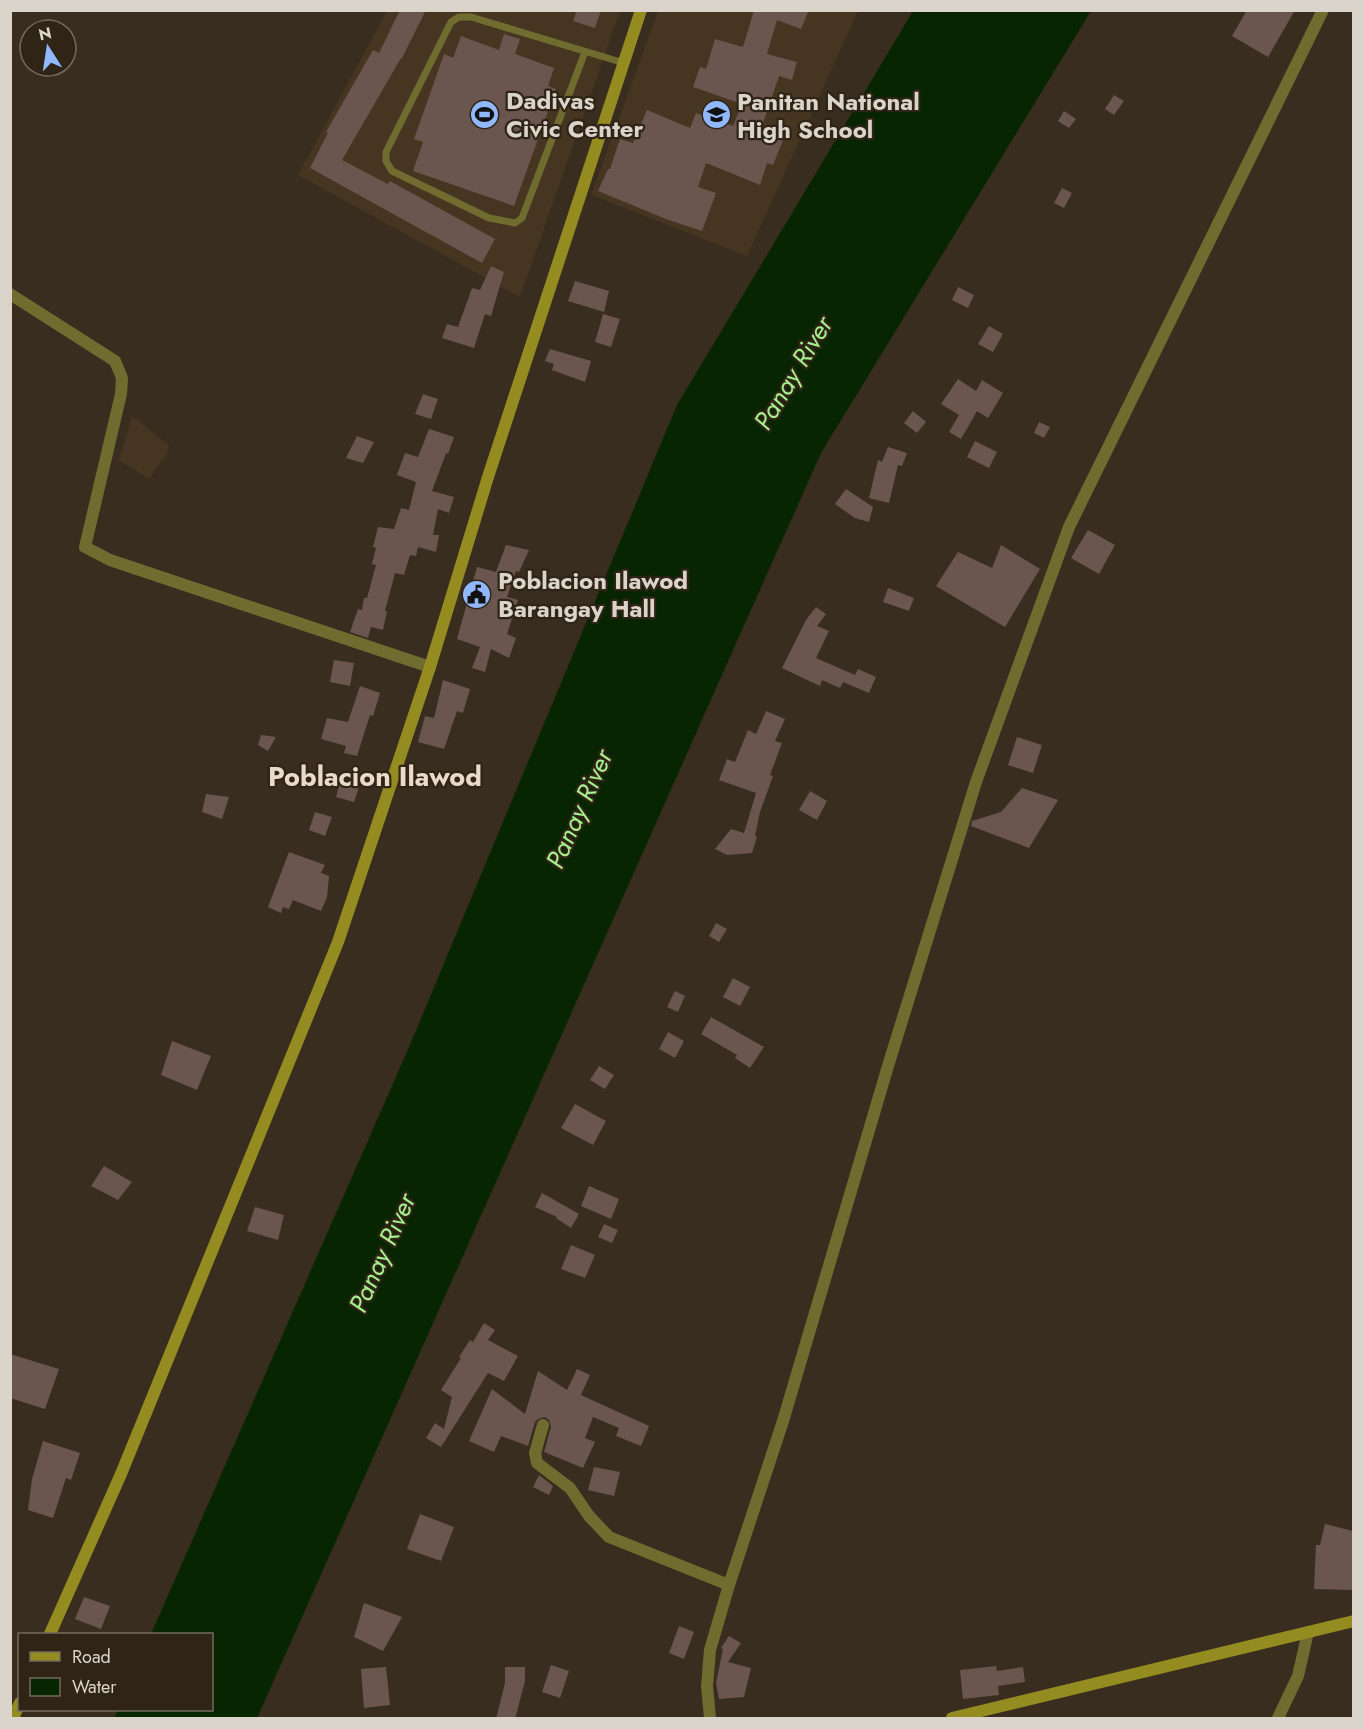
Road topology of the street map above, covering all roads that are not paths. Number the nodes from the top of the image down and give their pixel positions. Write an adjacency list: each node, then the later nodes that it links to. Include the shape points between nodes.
1 (641, 10): 4 (main road)
2 (1323, 10): 8 (street, via 1069,527 976,782 783,1421)
3 (585, 52): 3 (lane, via 471,17 459,17 451,22 386,152 392,171 489,218 514,223 522,218); 4 (lane)
4 (624, 63): 6 (main road, via 488,477)
5 (10, 294): 6 (street, via 115,361 122,378 86,547 110,560)
6 (430, 668): 11 (main road, via 338,942 121,1474)
7 (543, 1425): 8 (street, via 535,1453 537,1463 570,1488 609,1537)
8 (729, 1585): 12 (street, via 710,1650)
9 (1353, 1621): 10 (main road)
10 (1308, 1632): 13 (main road); 14 (street, via 1298,1676)
11 (51, 1633)
12 (710, 1719)
13 (952, 1719)
14 (1278, 1719)

